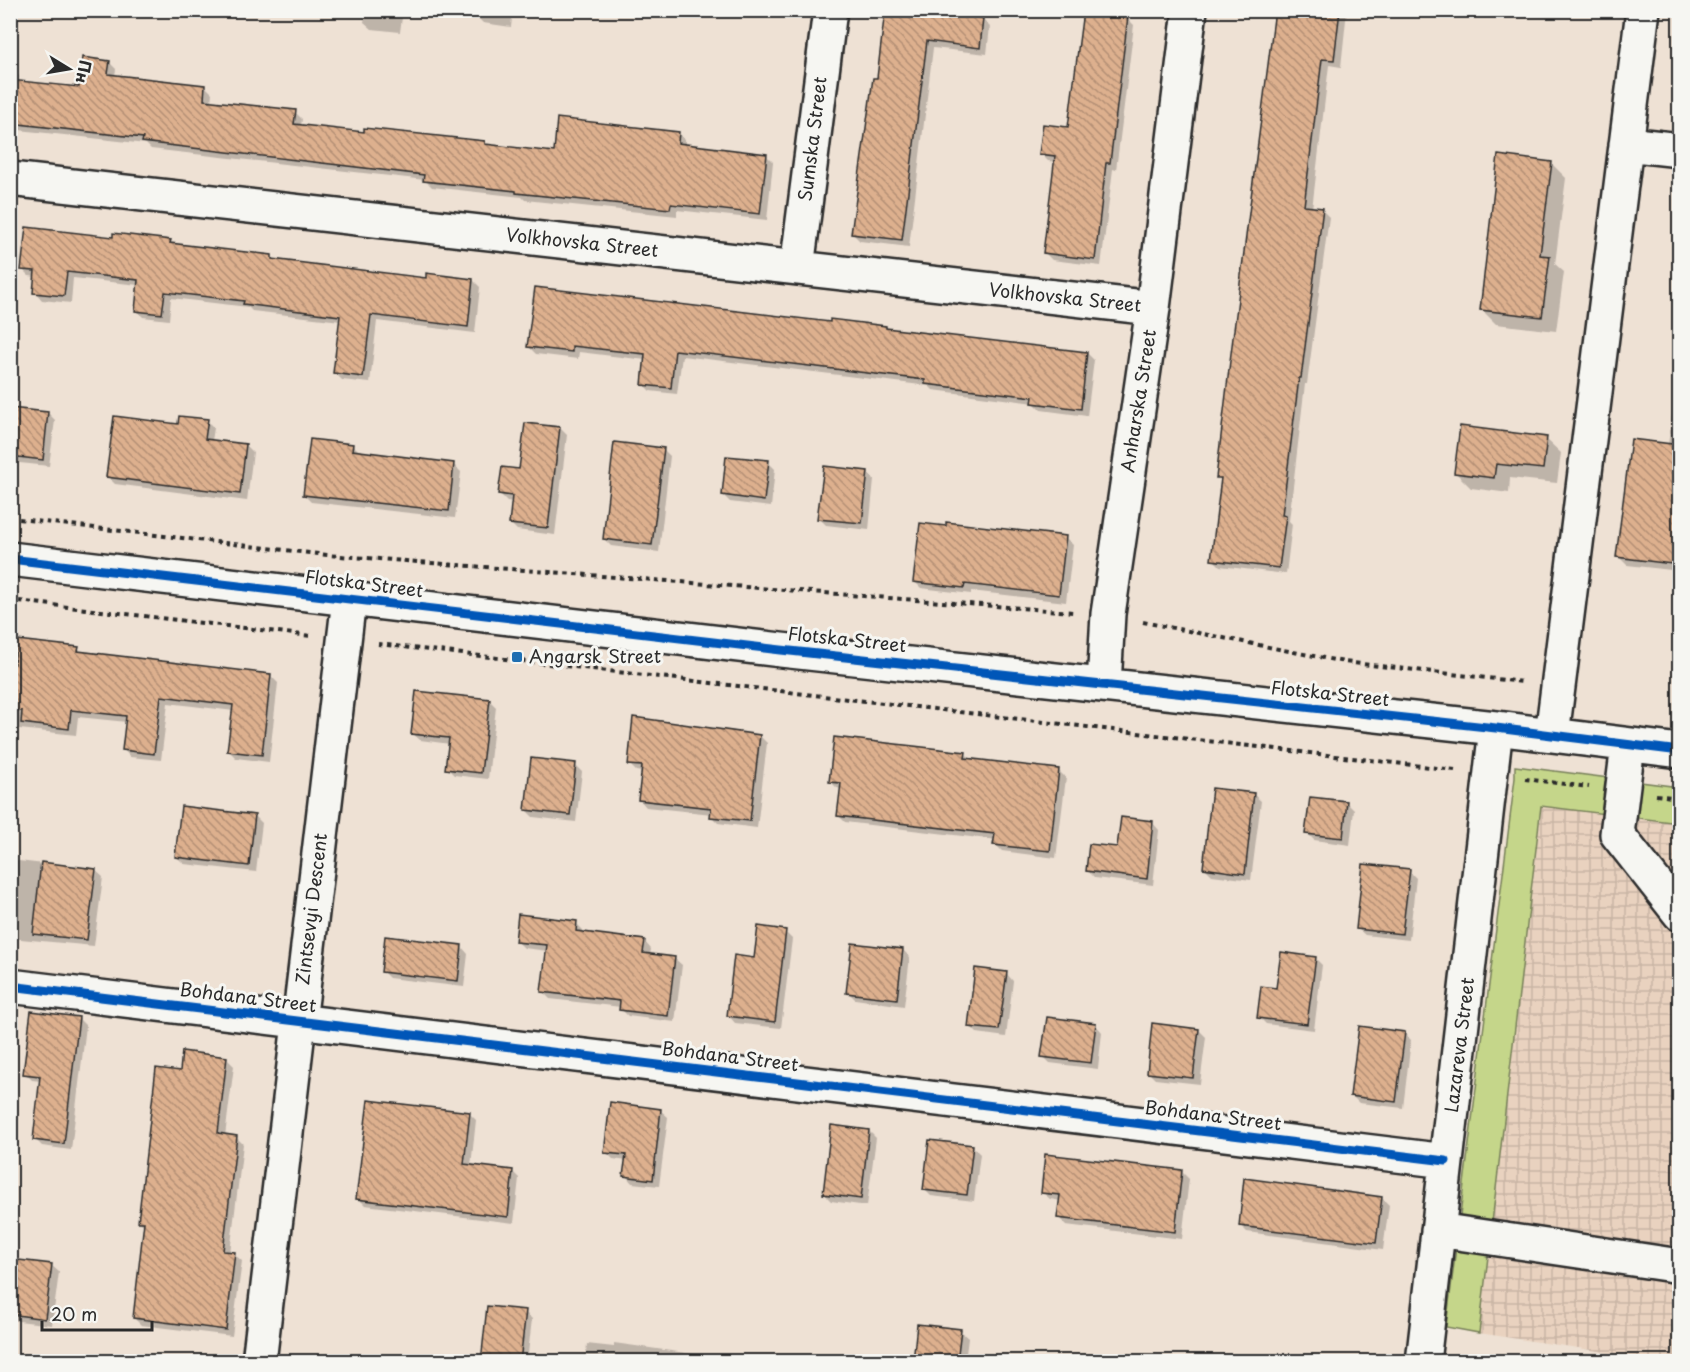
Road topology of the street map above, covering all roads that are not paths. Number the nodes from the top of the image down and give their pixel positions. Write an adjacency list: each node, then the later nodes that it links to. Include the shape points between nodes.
1 (830, 10): 7 (street, Sumska Street)
2 (1190, 10): 8 (street, Anharska Street)
3 (1643, 10): 4 (street)
4 (1626, 144): 5 (street); 13 (street)
5 (1680, 150)
6 (10, 178): 7 (street, Volkhovska Street)
7 (797, 268): 8 (street, Volkhovska Street)
8 (1153, 308): 11 (street, Anharska Street, via 1107,614)
9 (10, 559): 10 (street, Flotska Street)
10 (349, 599): 11 (street, Flotska Street); 18 (street, Zintsevyi Descent)
11 (1104, 685): 12 (street, Flotska Street)
12 (1496, 728): 13 (street, Flotska Street); 19 (street, Lazareva Street)
13 (1552, 735): 14 (street, Flotska Street)
14 (1628, 745): 15 (street, Flotska Street); 16 (street, via 1617,834)
15 (1680, 751)
16 (1680, 914)
17 (10, 986): 18 (street, Bohdana Street)
18 (299, 1021): 19 (street, Bohdana Street); 22 (street, Zintsevyi Descent)
19 (1446, 1161): 20 (street, Lazareva Street)
20 (1438, 1230): 21 (street); 23 (street, Lazareva Street)
21 (1680, 1266)
22 (259, 1362)
23 (1423, 1362)

